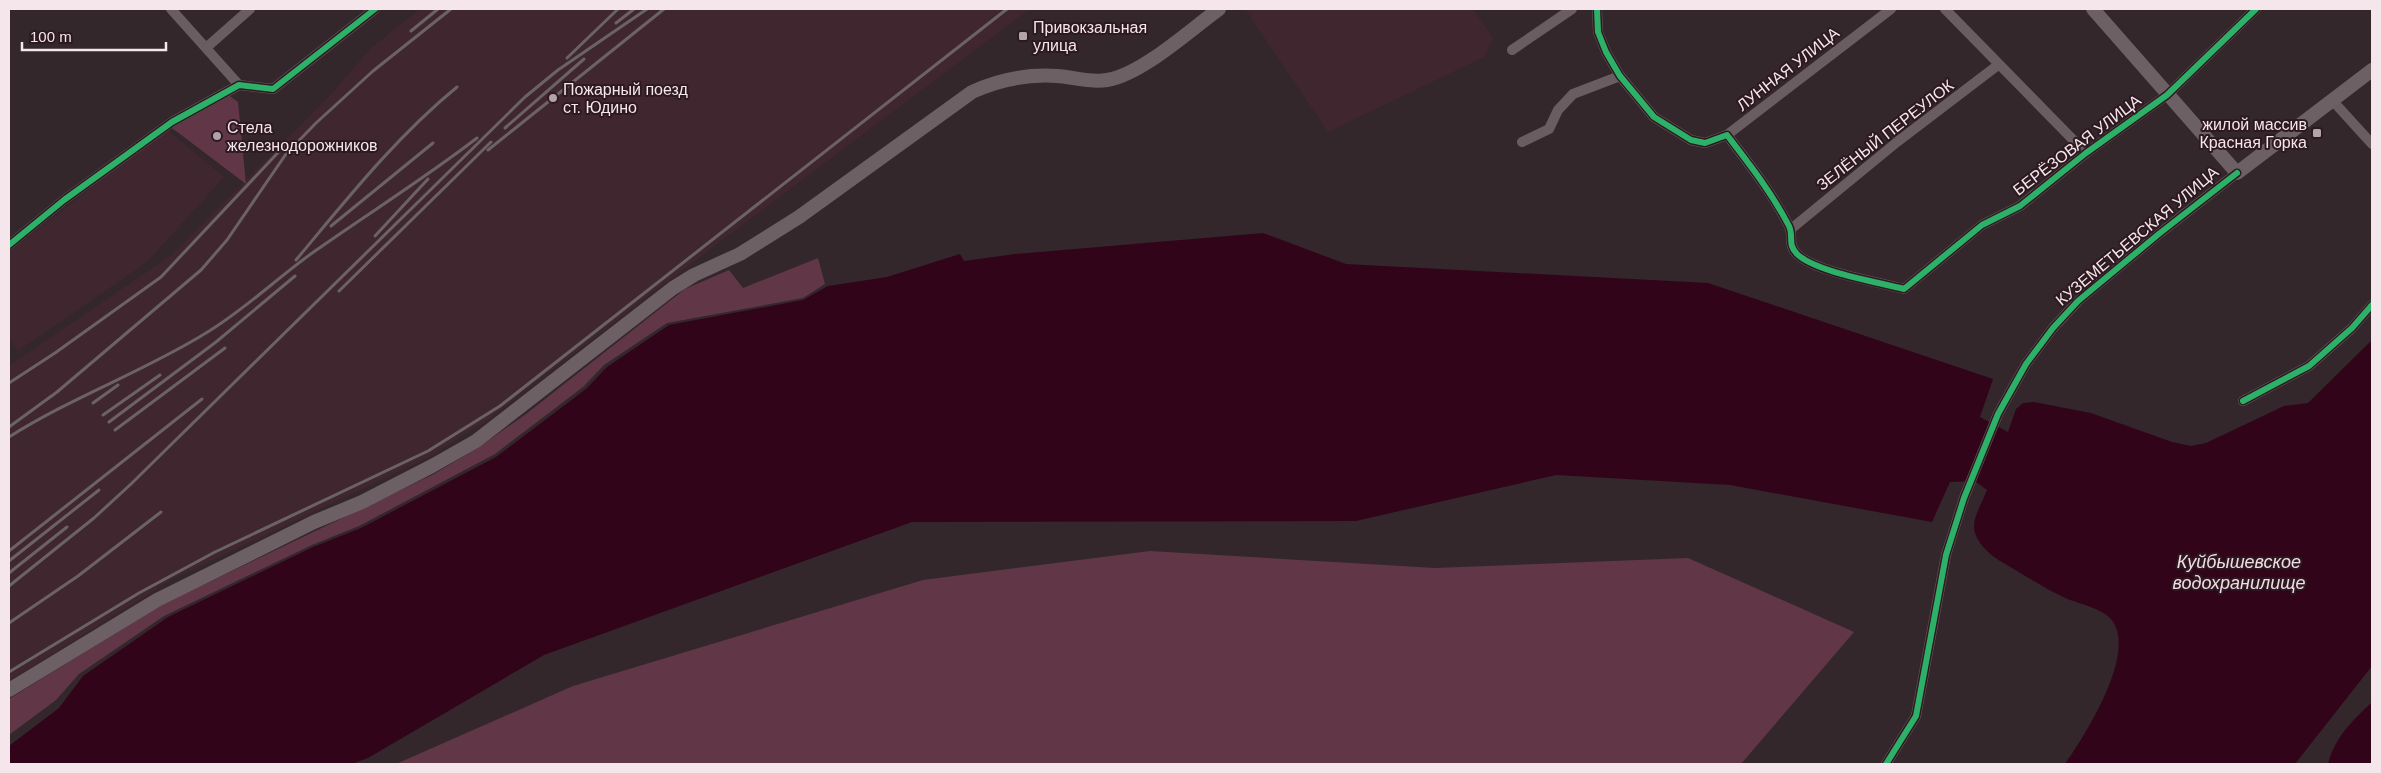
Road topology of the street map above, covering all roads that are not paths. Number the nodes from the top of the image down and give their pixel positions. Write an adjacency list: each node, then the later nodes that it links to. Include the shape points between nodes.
1 (171, 9): 11 (street)
2 (250, 9): 11 (street)
3 (375, 9): 16 (street, via 274,89)
4 (1219, 9): 28 (main road, via 1123,76 1095,81 1049,76 1013,77 972,92 799,217 740,254 673,288 476,441 362,502 314,522 157,600)
5 (1572, 9): 12 (street)
6 (1597, 9): 15 (street, ЛУННАЯ УЛИЦА, via 1598,32)
7 (1891, 9): 19 (street, ЛУННАЯ УЛИЦА)
8 (1945, 9): 13 (street)
9 (2093, 9): 17 (main road)
10 (2256, 9): 17 (street, БЕРЁЗОВАЯ УЛИЦА)
11 (207, 47): 16 (street)
12 (1512, 50)
13 (1998, 65): 22 (street); 24 (street, ЗЕЛЁНЫЙ ПЕРЕУЛОК)
14 (2372, 70): 18 (main road)
15 (1620, 76): 19 (street, ЛУННАЯ УЛИЦА, via 1654,116 1691,140 1705,143); 20 (street, via 1573,94 1558,110 1549,129)
16 (239, 85): 25 (street, via 168,124 64,200)
17 (2167, 95): 22 (street, БЕРЁЗОВАЯ УЛИЦА); 23 (main road)
18 (2332, 100): 21 (street); 23 (main road)
19 (1727, 135): 24 (street, via 1768,188)
20 (1522, 142)
21 (2372, 144)
22 (2086, 153): 24 (street, БЕРЁЗОВАЯ УЛИЦА, via 2020,206 1982,224 1904,290 1812,265 1796,254 1790,243)
23 (2237, 173): 29 (street, КУЗЕМЕТЬЕВСКАЯ УЛИЦА, via 2078,301 2026,364 1998,414 1964,498 1946,555 1916,716)
24 (1791, 229)
25 (9, 245)
26 (2372, 305): 27 (street, via 2352,328 2309,366)
27 (2243, 401)
28 (9, 690)
29 (1886, 764)

